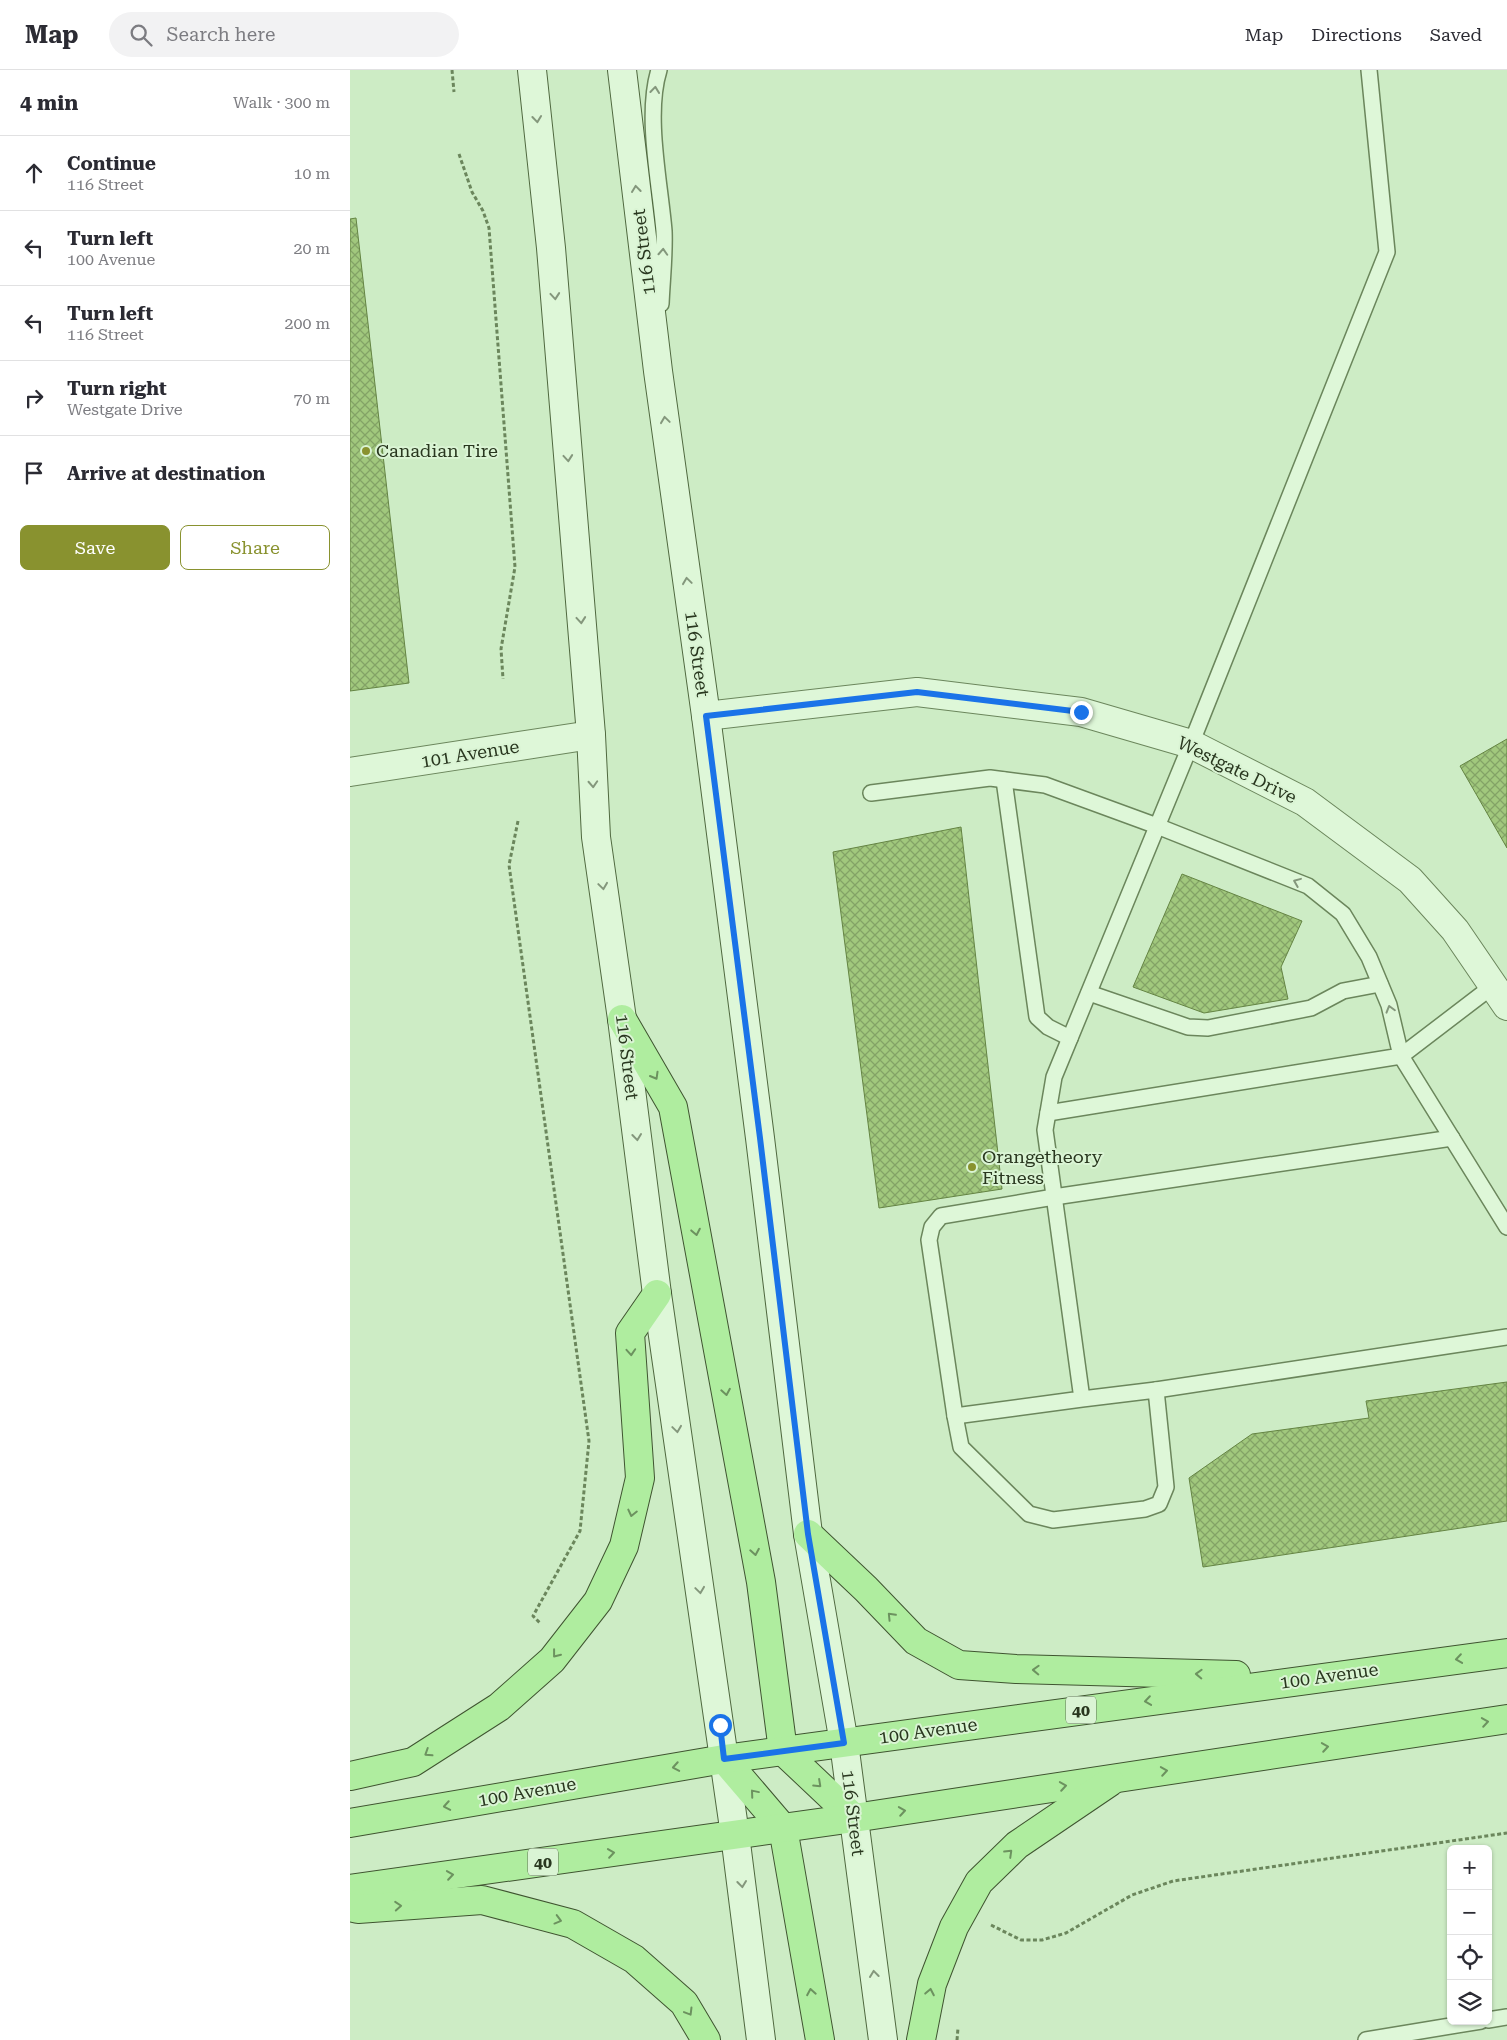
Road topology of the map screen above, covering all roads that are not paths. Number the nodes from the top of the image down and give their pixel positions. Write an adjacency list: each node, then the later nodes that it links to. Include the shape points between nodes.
1 (532, 70): 7 (main road, 116 Street, one-way to 7, via 551,248)
2 (622, 70): 5 (main road, 116 Street, one-way to 2)
3 (659, 70): 5 (lane, one-way to 3, via 664,234 653,119 654,87)
4 (1369, 70): 8 (lane, via 1387,252)
5 (658, 371): 6 (main road, 116 Street, one-way to 5)
6 (706, 716): 8 (main road, Westgate Drive, via 917,692 1081,712); 28 (main road, 116 Street)
7 (591, 735): 9 (main road, 101 Avenue); 16 (main road, 116 Street, one-way to 16, via 596,837)
8 (1191, 744): 12 (lane); 15 (main road, Westgate Drive, via 1304,802 1410,880 1455,930)
9 (350, 772)
10 (1004, 780): 11 (lane, via 990,778); 12 (lane, via 1044,786); 17 (lane, via 1037,1017 1048,1027)
11 (871, 793)
12 (1157, 826): 13 (lane, one-way to 12, via 1369,957 1342,914 1308,886); 14 (lane)
13 (1380, 984): 14 (lane, via 1343,991 1311,1008 1208,1028 1188,1027); 18 (lane, one-way to 13, via 1389,1004)
14 (1088, 993): 17 (lane)
15 (1501, 995): 18 (lane)
16 (622, 1019): 23 (main road, 116 Street, one-way to 23); 33 (main road, one-way to 33, via 672,1107 761,1582)
17 (1070, 1038): 19 (lane, via 1054,1078)
18 (1401, 1056): 19 (lane); 20 (lane)
19 (1048, 1113): 21 (lane, via 1045,1130)
20 (1452, 1138): 21 (lane); 22 (lane)
21 (1054, 1197): 26 (lane); 27 (lane, via 941,1216 932,1227 929,1240)
22 (1507, 1227)
23 (658, 1294): 34 (main road, 116 Street, one-way to 34); 35 (main road, one-way to 35, via 630,1333 640,1478 624,1546 598,1601 552,1660 499,1707 413,1762)
24 (1507, 1337): 25 (lane)
25 (1156, 1390): 26 (lane); 27 (lane, via 1166,1487 1159,1504 1145,1509 1053,1520 1028,1514 961,1447)
26 (1082, 1399): 27 (lane)
27 (955, 1416)
28 (808, 1534): 30 (main road, one-way to 28, via 1016,1670 959,1665 916,1641); 32 (main road, 116 Street)
29 (1507, 1653): 30 (main road, 100 Avenue / 40, one-way to 30)
30 (1318, 1678): 32 (main road, 100 Avenue / 40, one-way to 32)
31 (1507, 1719): 36 (main road, 40, one-way to 31)
32 (844, 1743): 33 (main road, 100 Avenue / 40); 37 (main road, 116 Street)
33 (782, 1751): 34 (main road, 100 Avenue / 40); 37 (main road, one-way to 37)
34 (724, 1759): 38 (main road, 100 Avenue / 40, one-way to 38); 39 (main road, one-way to 34); 40 (main road, 116 Street)
35 (350, 1776)
36 (1116, 1778): 37 (main road, 40, one-way to 36); 50 (main road, one-way to 36, via 932,1984 954,1927 979,1882 1018,1845)
37 (854, 1818): 39 (main road, 40); 49 (main road, 116 Street, one-way to 37)
38 (350, 1822)
39 (783, 1828): 40 (main road, 40); 48 (main road, one-way to 39)
40 (736, 1835): 41 (main road, 40, one-way to 40); 47 (main road, 116 Street, one-way to 47)
41 (350, 1889)
42 (350, 1907): 46 (main road, one-way to 46, via 482,1900 573,1924 638,1964 684,2003)
43 (1507, 2017): 44 (lane)
44 (1492, 2019)
45 (1457, 2025): 51 (lane)
46 (706, 2040)
47 (762, 2040)
48 (820, 2040)
49 (883, 2040)
50 (921, 2040)
51 (1366, 2040)

